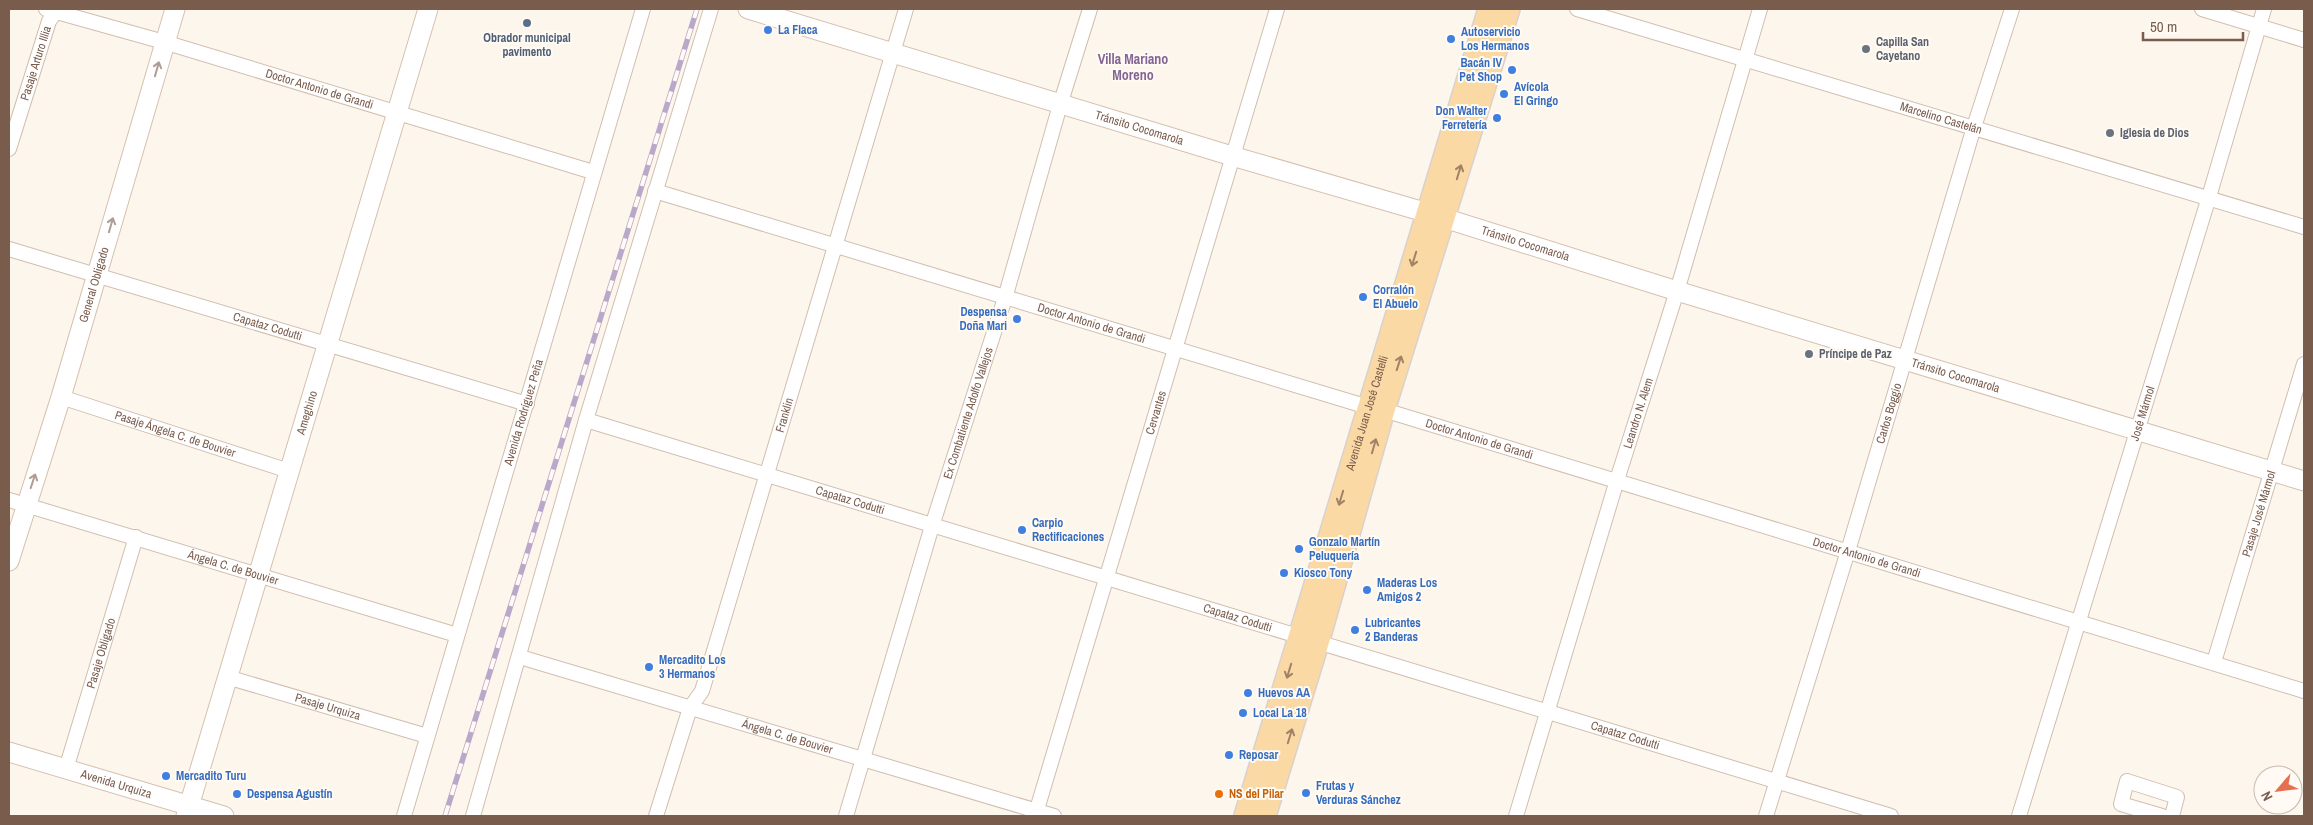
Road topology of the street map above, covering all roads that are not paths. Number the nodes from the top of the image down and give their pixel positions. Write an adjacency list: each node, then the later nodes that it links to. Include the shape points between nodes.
1 (175, 9): 19 (street, General Obligado)
2 (428, 9): 23 (street, Ameghino)
3 (643, 9): 27 (street, Avenida Rodríguez Peña)
4 (711, 9): 28 (street)
5 (748, 9): 20 (street, Tránsito Cocomarola)
6 (906, 9): 20 (street, Franklin)
7 (1090, 9): 22 (street, Ex Combatiente Adolfo Vallejos)
8 (1277, 9): 26 (street, Cervantes)
9 (1489, 9): 30 (main road, Avenida Juan José Castelli)
10 (1509, 9): 30 (main road, Avenida Juan José Castelli, one-way to 10)
11 (1578, 9): 21 (street, Marcelino Castelán)
12 (1760, 9): 21 (street, Leandro N. Alem)
13 (2012, 9): 24 (street, Carlos Boggio)
14 (2202, 9): 17 (street)
15 (2264, 9): 17 (street, José Mármol)
16 (53, 10): 19 (street, Doctor Antonio de Grandi); 25 (street, Pasaje Arturo Illia)
17 (2258, 26): 18 (street); 29 (street, José Mármol)
18 (2304, 40)
19 (164, 42): 23 (street, Doctor Antonio de Grandi); 34 (street, General Obligado, one-way to 19)
20 (892, 53): 22 (street, Tránsito Cocomarola); 32 (street, Franklin)
21 (1744, 60): 24 (street, Marcelino Castelán); 35 (street, Leandro N. Alem)
22 (1060, 105): 26 (street, Tránsito Cocomarola); 36 (street, Ex Combatiente Adolfo Vallejos)
23 (397, 112): 27 (street, Doctor Antonio de Grandi); 37 (street, Ameghino)
24 (1974, 127): 29 (street, Marcelino Castelán); 39 (street, Carlos Boggio)
25 (9, 149)
26 (1232, 156): 30 (street, Tránsito Cocomarola); 38 (street, Cervantes)
27 (593, 172): 42 (street, Avenida Rodríguez Peña)
28 (655, 191): 32 (street, Doctor Antonio de Grandi); 44 (street)
29 (2209, 197): 31 (street, Marcelino Castelán); 45 (street, José Mármol)
30 (1436, 216): 35 (street, Tránsito Cocomarola); 43 (main road, Avenida Juan José Castelli)
31 (2304, 227)
32 (836, 245): 36 (street, Doctor Antonio de Grandi); 48 (street, Franklin)
33 (9, 249): 34 (street, Capataz Codutti)
34 (96, 274): 37 (street, Capataz Codutti); 41 (street, General Obligado)
35 (1677, 291): 39 (street, Tránsito Cocomarola); 49 (street, Leandro N. Alem)
36 (1005, 298): 38 (street, Doctor Antonio de Grandi); 52 (street, Ex Combatiente Adolfo Vallejos)
37 (326, 345): 42 (street, Capataz Codutti); 46 (street, Ameghino)
38 (1176, 350): 43 (street, Doctor Antonio de Grandi); 57 (street, Cervantes)
39 (1905, 360): 45 (street, Tránsito Cocomarola); 54 (street, Carlos Boggio)
40 (2304, 364): 47 (street, Pasaje José Mármol)
41 (61, 397): 46 (street, Pasaje Ángela C. de Bouvier); 51 (street, General Obligado, one-way to 41)
42 (527, 404): 59 (street, Avenida Rodríguez Peña)
43 (1376, 409): 49 (street, Doctor Antonio de Grandi); 60 (main road, Avenida Juan José Castelli)
44 (586, 420): 48 (street, Capataz Codutti); 61 (street)
45 (2137, 431): 47 (street, Tránsito Cocomarola); 58 (street, José Mármol)
46 (289, 471): 56 (street, Ameghino)
47 (2272, 471): 50 (street, Tránsito Cocomarola); 62 (street, Pasaje José Mármol)
48 (765, 475): 52 (street, Capataz Codutti); 65 (street, Franklin, via 702,691)
49 (1617, 480): 54 (street, Doctor Antonio de Grandi); 66 (street, Leandro N. Alem)
50 (2304, 481)
51 (17, 502): 53 (street, Ángela C. de Bouvier); 55 (street, General Obligado)
52 (932, 526): 57 (street, Capataz Codutti); 69 (street, Ex Combatiente Adolfo Vallejos)
53 (136, 537): 56 (street, Ángela C. de Bouvier); 70 (street, Pasaje Obligado)
54 (1848, 552): 58 (street, Doctor Antonio de Grandi); 71 (street, Carlos Boggio)
55 (9, 561)
56 (258, 574): 59 (street, Ángela C. de Bouvier); 63 (street, Ameghino)
57 (1106, 578): 60 (street, Capataz Codutti); 73 (street, Cervantes)
58 (2080, 622): 62 (street, Doctor Antonio de Grandi); 85 (street, José Mármol)
59 (457, 635): 67 (street, Avenida Rodríguez Peña)
60 (1309, 641): 66 (street, Capataz Codutti); 80 (main road, Avenida Juan José Castelli, one-way to 80); 81 (main road, Avenida Juan José Castelli, one-way to 60)
61 (520, 657): 65 (street, Ángela C. de Bouvier); 76 (street)
62 (2214, 662): 64 (street, Doctor Antonio de Grandi)
63 (227, 677): 67 (street, Pasaje Urquiza); 72 (street, Ameghino)
64 (2304, 691)
65 (690, 708): 69 (street, Ángela C. de Bouvier); 77 (street, Franklin)
66 (1547, 712): 71 (street, Capataz Codutti); 82 (street, Leandro N. Alem)
67 (427, 736): 75 (street, Avenida Rodríguez Peña)
68 (9, 752): 70 (street, Avenida Urquiza)
69 (864, 759): 73 (street, Ángela C. de Bouvier); 78 (street, Ex Combatiente Adolfo Vallejos)
70 (66, 769): 72 (street, Avenida Urquiza)
71 (1776, 782): 83 (street, Carlos Boggio); 84 (street, Capataz Codutti)
72 (187, 811): 74 (street, Avenida Urquiza)
73 (1036, 814): 79 (street, Ángela C. de Bouvier)
74 (224, 816)
75 (404, 816)
76 (473, 816)
77 (656, 816)
78 (846, 816)
79 (1054, 816)
80 (1245, 816)
81 (1265, 816)
82 (1516, 816)
83 (1766, 816)
84 (1891, 816)
85 (2019, 816)
86 (2162, 816): 87 (street, via 2120,804 2127,781 2177,797)
87 (2172, 816)

